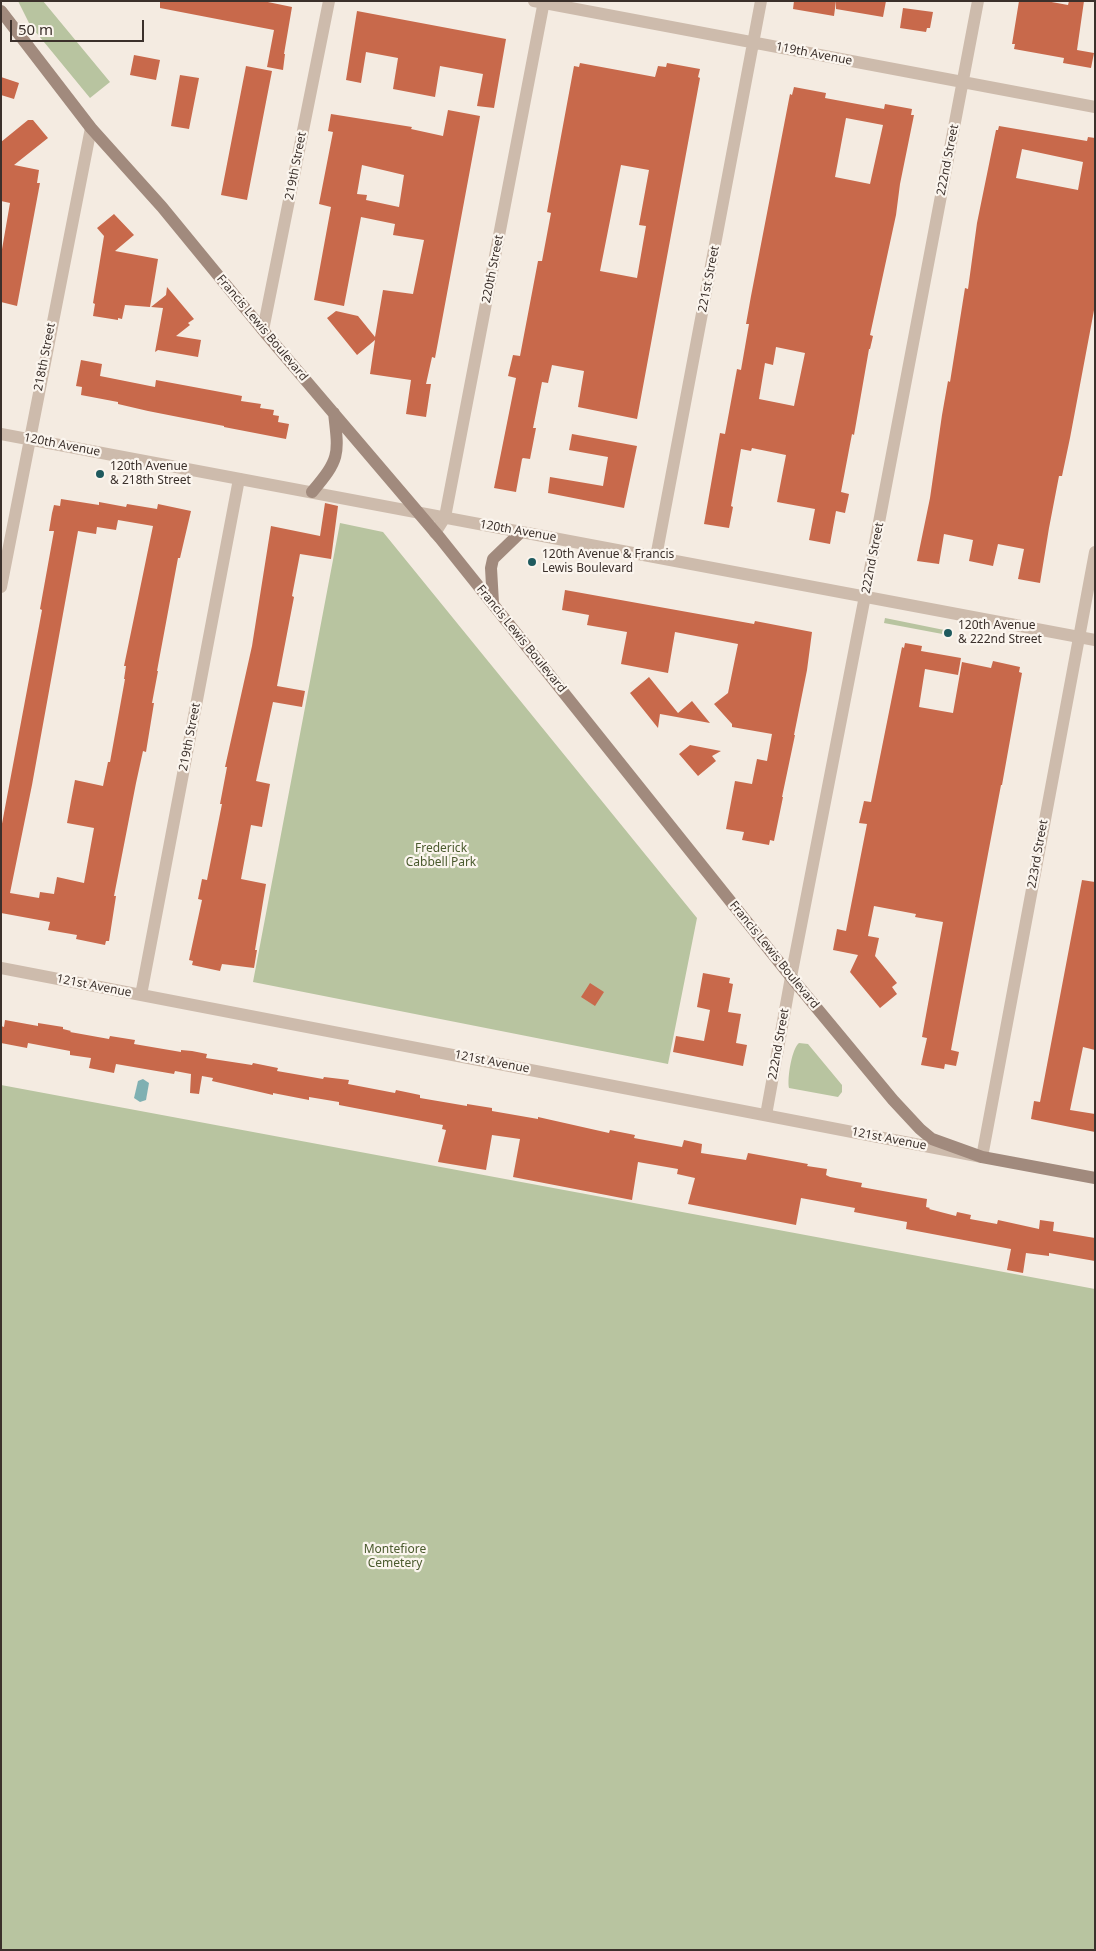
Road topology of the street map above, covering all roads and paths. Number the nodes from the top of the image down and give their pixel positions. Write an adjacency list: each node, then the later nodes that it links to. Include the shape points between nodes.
1 (329, 1): 10 (street, 219th Street)
2 (761, 1): 6 (street, 221st Street)
3 (978, 1): 7 (street, 222nd Street)
4 (540, 2): 6 (street, 119th Avenue); 17 (street, 220th Street)
5 (1, 10): 9 (main road, Francis Lewis Boulevard)
6 (754, 42): 7 (street, 119th Avenue); 21 (street, 221st Street)
7 (963, 82): 8 (street, 119th Avenue); 23 (street, 222nd Street)
8 (1095, 106)
9 (91, 128): 10 (main road, Francis Lewis Boulevard, via 162,207); 13 (street, 218th Street)
10 (263, 330): 11 (main road, Francis Lewis Boulevard)
11 (334, 413): 15 (main road, via 338,446 335,459 329,472); 16 (main road, Francis Lewis Boulevard)
12 (1, 434): 13 (street, 120th Avenue)
13 (29, 439): 14 (street, 120th Avenue); 22 (street, 218th Street)
14 (239, 479): 15 (street, 120th Avenue); 29 (street, 219th Street)
15 (312, 492): 16 (street, 120th Avenue)
16 (417, 512): 17 (street, 120th Avenue); 19 (main road, Francis Lewis Boulevard)
17 (446, 517): 18 (street, 120th Avenue); 19 (street, 220th Street)
18 (521, 532): 21 (street, 120th Avenue); 24 (main road, via 493,559)
19 (435, 533): 24 (main road, Francis Lewis Boulevard)
20 (1095, 552): 25 (street, 223rd Street)
21 (656, 557): 23 (street, 120th Avenue)
22 (1, 587)
23 (866, 596): 25 (street, 120th Avenue); 28 (street, 222nd Street)
24 (493, 603): 28 (main road, Francis Lewis Boulevard)
25 (1079, 637): 26 (street, 120th Avenue); 31 (street, 223rd Street)
26 (1095, 640)
27 (1, 968): 29 (street, 121st Avenue)
28 (791, 977): 30 (street, 222nd Street); 31 (main road, Francis Lewis Boulevard, via 920,1129 932,1139)
29 (140, 995): 30 (street, 121st Avenue)
30 (766, 1115): 31 (street, 121st Avenue)
31 (982, 1157): 32 (main road, Francis Lewis Boulevard)
32 (1095, 1178)

